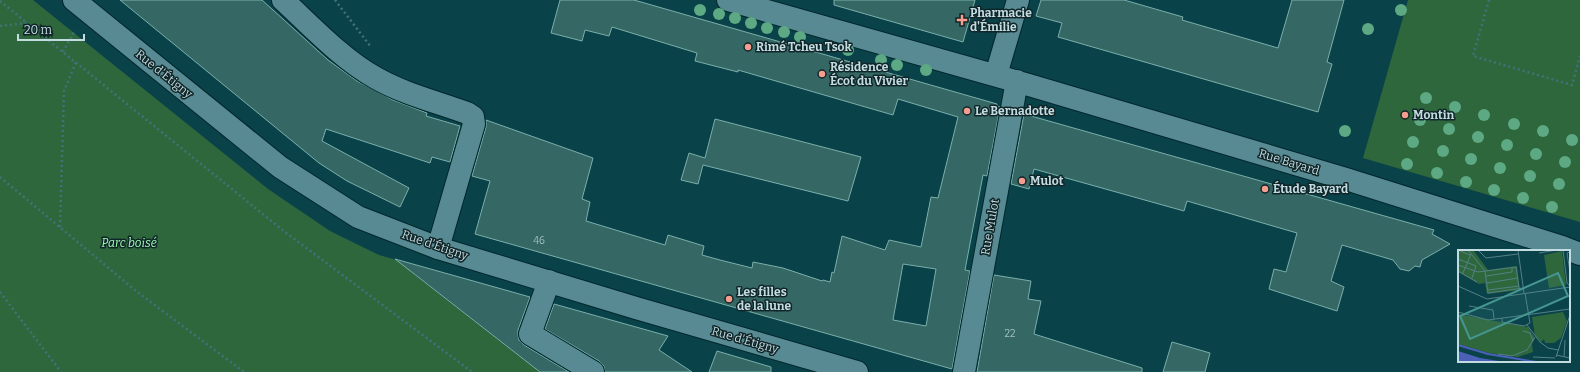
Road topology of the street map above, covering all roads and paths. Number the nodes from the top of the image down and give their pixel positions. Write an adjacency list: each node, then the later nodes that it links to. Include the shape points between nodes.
1 (74, 0): 17 (street, Rue d'Étigny, via 280,167 358,217)
2 (283, 0): 17 (street, via 353,63 371,75 396,88 467,112 473,117 474,124)
3 (335, 0): 10 (path)
4 (728, 0): 13 (street, Rue Bayard)
5 (1018, 0): 13 (street)
6 (1489, 0): 11 (path, via 1473,56 1572,85)
7 (0, 1): 8 (path)
8 (27, 23): 9 (path); 12 (path)
9 (0, 26)
10 (374, 50)
11 (1580, 56)
12 (76, 62): 16 (path, via 64,91); 23 (path, via 285,232)
13 (996, 75): 14 (street, Rue Bayard)
14 (1017, 81): 18 (street, Rue Bayard); 26 (street, Rue Mulot)
15 (0, 177): 16 (path)
16 (60, 228): 22 (path, via 136,291)
17 (438, 248): 19 (street, Rue d'Étigny)
18 (1574, 248)
19 (549, 281): 24 (street, via 530,334); 25 (street, Rue d'Étigny)
20 (0, 292): 21 (path)
21 (61, 372)
22 (244, 372)
23 (472, 372)
24 (592, 372)
25 (857, 372)
26 (964, 372)

